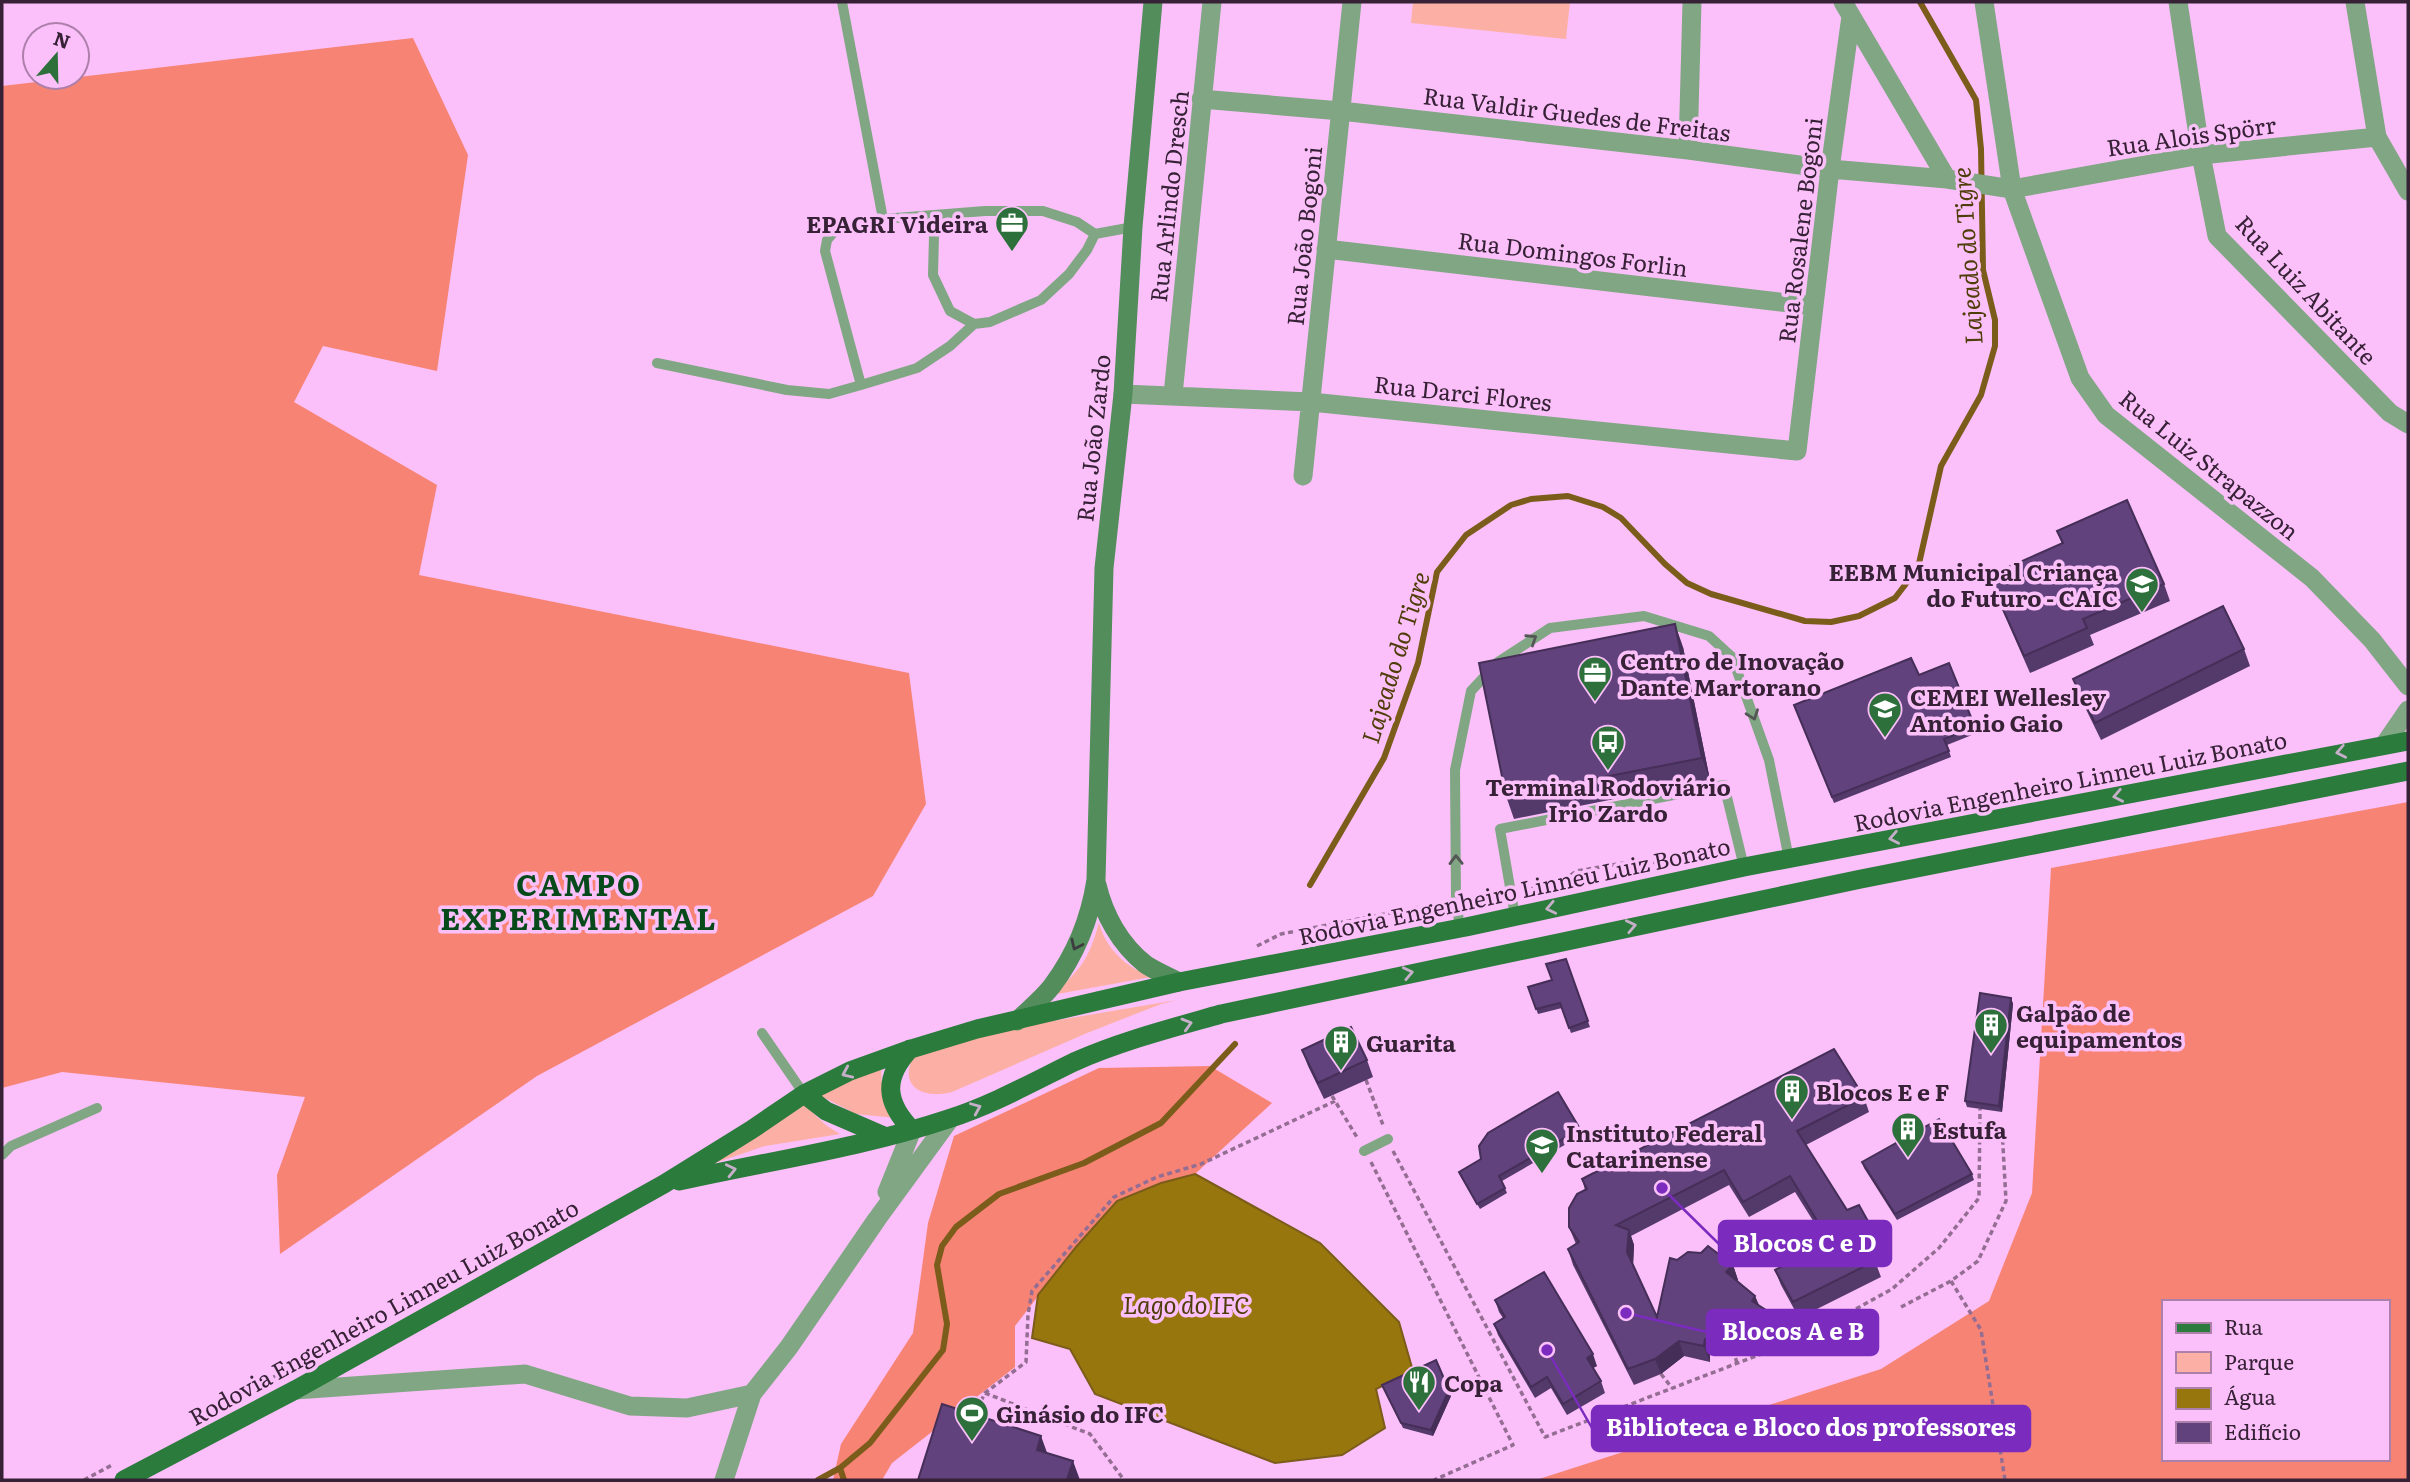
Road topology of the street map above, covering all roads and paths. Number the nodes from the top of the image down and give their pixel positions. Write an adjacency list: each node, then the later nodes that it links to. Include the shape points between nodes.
1 (842, 2): 20 (lane)
2 (1153, 2): 21 (main road, Rua João Zardo)
3 (1212, 2): 10 (street, Rua Arlindo Dresch)
4 (1352, 2): 11 (street, Rua João Bogoni)
5 (1692, 2): 13 (street)
6 (1984, 2): 17 (street, Rua Luiz Strapazzon)
7 (2178, 2): 14 (street, Rua Luiz Abitante)
8 (2355, 2): 12 (street)
9 (1847, 9): 15 (street, Rua Rosalene Bogoni); 16 (street)
10 (1202, 99): 11 (street, Rua Valdir Guedes de Freitas); 29 (street, Rua Arlindo Dresch)
11 (1341, 111): 13 (street, Rua Valdir Guedes de Freitas); 23 (street, Rua João Bogoni)
12 (2377, 137): 14 (street, Rua Alois Spörr); 18 (street)
13 (1688, 150): 15 (street, Rua Valdir Guedes de Freitas)
14 (2200, 155): 17 (street, Rua Alois Spörr); 31 (street, Rua Luiz Abitante, via 2217,236 2390,413)
15 (1830, 169): 16 (street, Rua Valdir Guedes de Freitas); 24 (street, Rua Rosalene Bogoni)
16 (1953, 180): 17 (street, Rua Alois Spörr)
17 (2004, 188): 34 (street, Rua Luiz Strapazzon, via 2080,378 2106,415 2312,578)
18 (2408, 191)
19 (944, 215): 20 (lane); 22 (lane, via 1043,211); 25 (lane, via 934,236 933,275 950,311)
20 (883, 219): 27 (lane, via 834,232 825,251)
21 (1133, 227): 22 (lane); 28 (main road, Rua João Zardo)
22 (1095, 234): 25 (lane, via 1069,274 1041,300 990,322)
23 (1326, 249): 24 (street, Rua Domingos Forlin); 30 (street, Rua João Bogoni)
24 (1814, 306): 32 (street, Rua Rosalene Bogoni)
25 (974, 324): 27 (lane, via 917,368)
26 (657, 363): 27 (lane, via 787,390 829,394)
27 (861, 385)
28 (1123, 394): 29 (street, Rua Darci Flores); 41 (main road, Rua João Zardo, via 1104,568)
29 (1173, 395): 30 (street, Rua Darci Flores)
30 (1311, 402): 32 (street, Rua Darci Flores); 33 (street, Rua João Bogoni)
31 (2408, 424)
32 (1797, 451)
33 (1303, 476)
34 (2408, 686)
35 (2408, 710): 37 (street)
36 (2408, 741): 37 (main road, Rodovia Engenheiro Linneu Luiz Bonato)
37 (2384, 745): 39 (main road, Rodovia Engenheiro Linneu Luiz Bonato, one-way to 39)
38 (2408, 771): 56 (main road, Rodovia Engenheiro Linneu Luiz Bonato, one-way to 38, via 1076,1061 1221,1014 1848,882)
39 (1789, 859): 40 (main road, Rodovia Engenheiro Linneu Luiz Bonato); 42 (lane, one-way to 39, via 1455,770 1471,691 1498,662 1550,628 1644,616 1709,636 1732,657 1769,760)
40 (1744, 867): 43 (main road, Rodovia Engenheiro Linneu Luiz Bonato, one-way to 43); 43 (lane, via 1724,785 1500,829)
41 (1096, 880): 46 (main road, Rua João Zardo, via 1118,936 1145,964); 47 (main road, Rua João Zardo, one-way to 47, via 1077,948 1051,987)
42 (1456, 900): 44 (lane); 45 (path, via 1281,934)
43 (1515, 916): 44 (main road, Rodovia Engenheiro Linneu Luiz Bonato)
44 (1460, 928): 46 (main road, Rodovia Engenheiro Linneu Luiz Bonato)
45 (1254, 948)
46 (1179, 982): 47 (main road, Rodovia Engenheiro Linneu Luiz Bonato)
47 (1017, 1021): 49 (main road, Rodovia Engenheiro Linneu Luiz Bonato)
48 (762, 1033): 51 (lane)
49 (911, 1049): 51 (main road, Rodovia Engenheiro Linneu Luiz Bonato, one-way to 51); 59 (main road, via 898,1062 891,1080 891,1099 898,1116)
50 (1366, 1080): 57 (path)
51 (804, 1094): 60 (main road, via 826,1111); 66 (main road, Rodovia Engenheiro Linneu Luiz Bonato)
52 (1332, 1096): 53 (path)
53 (1335, 1101): 62 (path); 77 (path, via 1201,1164 1157,1177 1114,1198 1032,1291 1026,1362)
54 (97, 1108): 64 (lane, via 11,1146)
55 (1980, 1109): 70 (path, via 1979,1198 1939,1248 1892,1289 1814,1332)
56 (950, 1119): 59 (main road, Rodovia Engenheiro Linneu Luiz Bonato); 67 (street)
57 (1383, 1125)
58 (2002, 1128): 68 (path, via 2006,1201 1978,1261)
59 (912, 1130): 60 (main road, Rodovia Engenheiro Linneu Luiz Bonato); 67 (street)
60 (886, 1137): 66 (main road, Rodovia Engenheiro Linneu Luiz Bonato, one-way to 60)
61 (1388, 1139): 62 (lane)
62 (1362, 1146)
63 (1393, 1151): 75 (path, via 1545,1437)
64 (2, 1155)
65 (1370, 1161): 83 (path, via 1513,1445)
66 (664, 1184): 76 (main road, Rodovia Engenheiro Linneu Luiz Bonato)
67 (877, 1219): 78 (street)
68 (1951, 1281): 69 (path); 84 (path, via 1981,1329)
69 (1901, 1307)
70 (1802, 1316)
71 (1803, 1338): 73 (path)
72 (1733, 1350): 73 (path)
73 (1737, 1363): 75 (path)
74 (1661, 1374): 75 (path)
75 (1672, 1388)
76 (295, 1390): 78 (street, via 525,1374 630,1406 687,1408); 80 (main road, Rodovia Engenheiro Linneu Luiz Bonato)
77 (985, 1393): 79 (path); 82 (path, via 1090,1434)
78 (752, 1394): 81 (street)
79 (981, 1401)
80 (124, 1480)
81 (724, 1480)
82 (1124, 1480)
83 (1434, 1480)
84 (2005, 1480)

